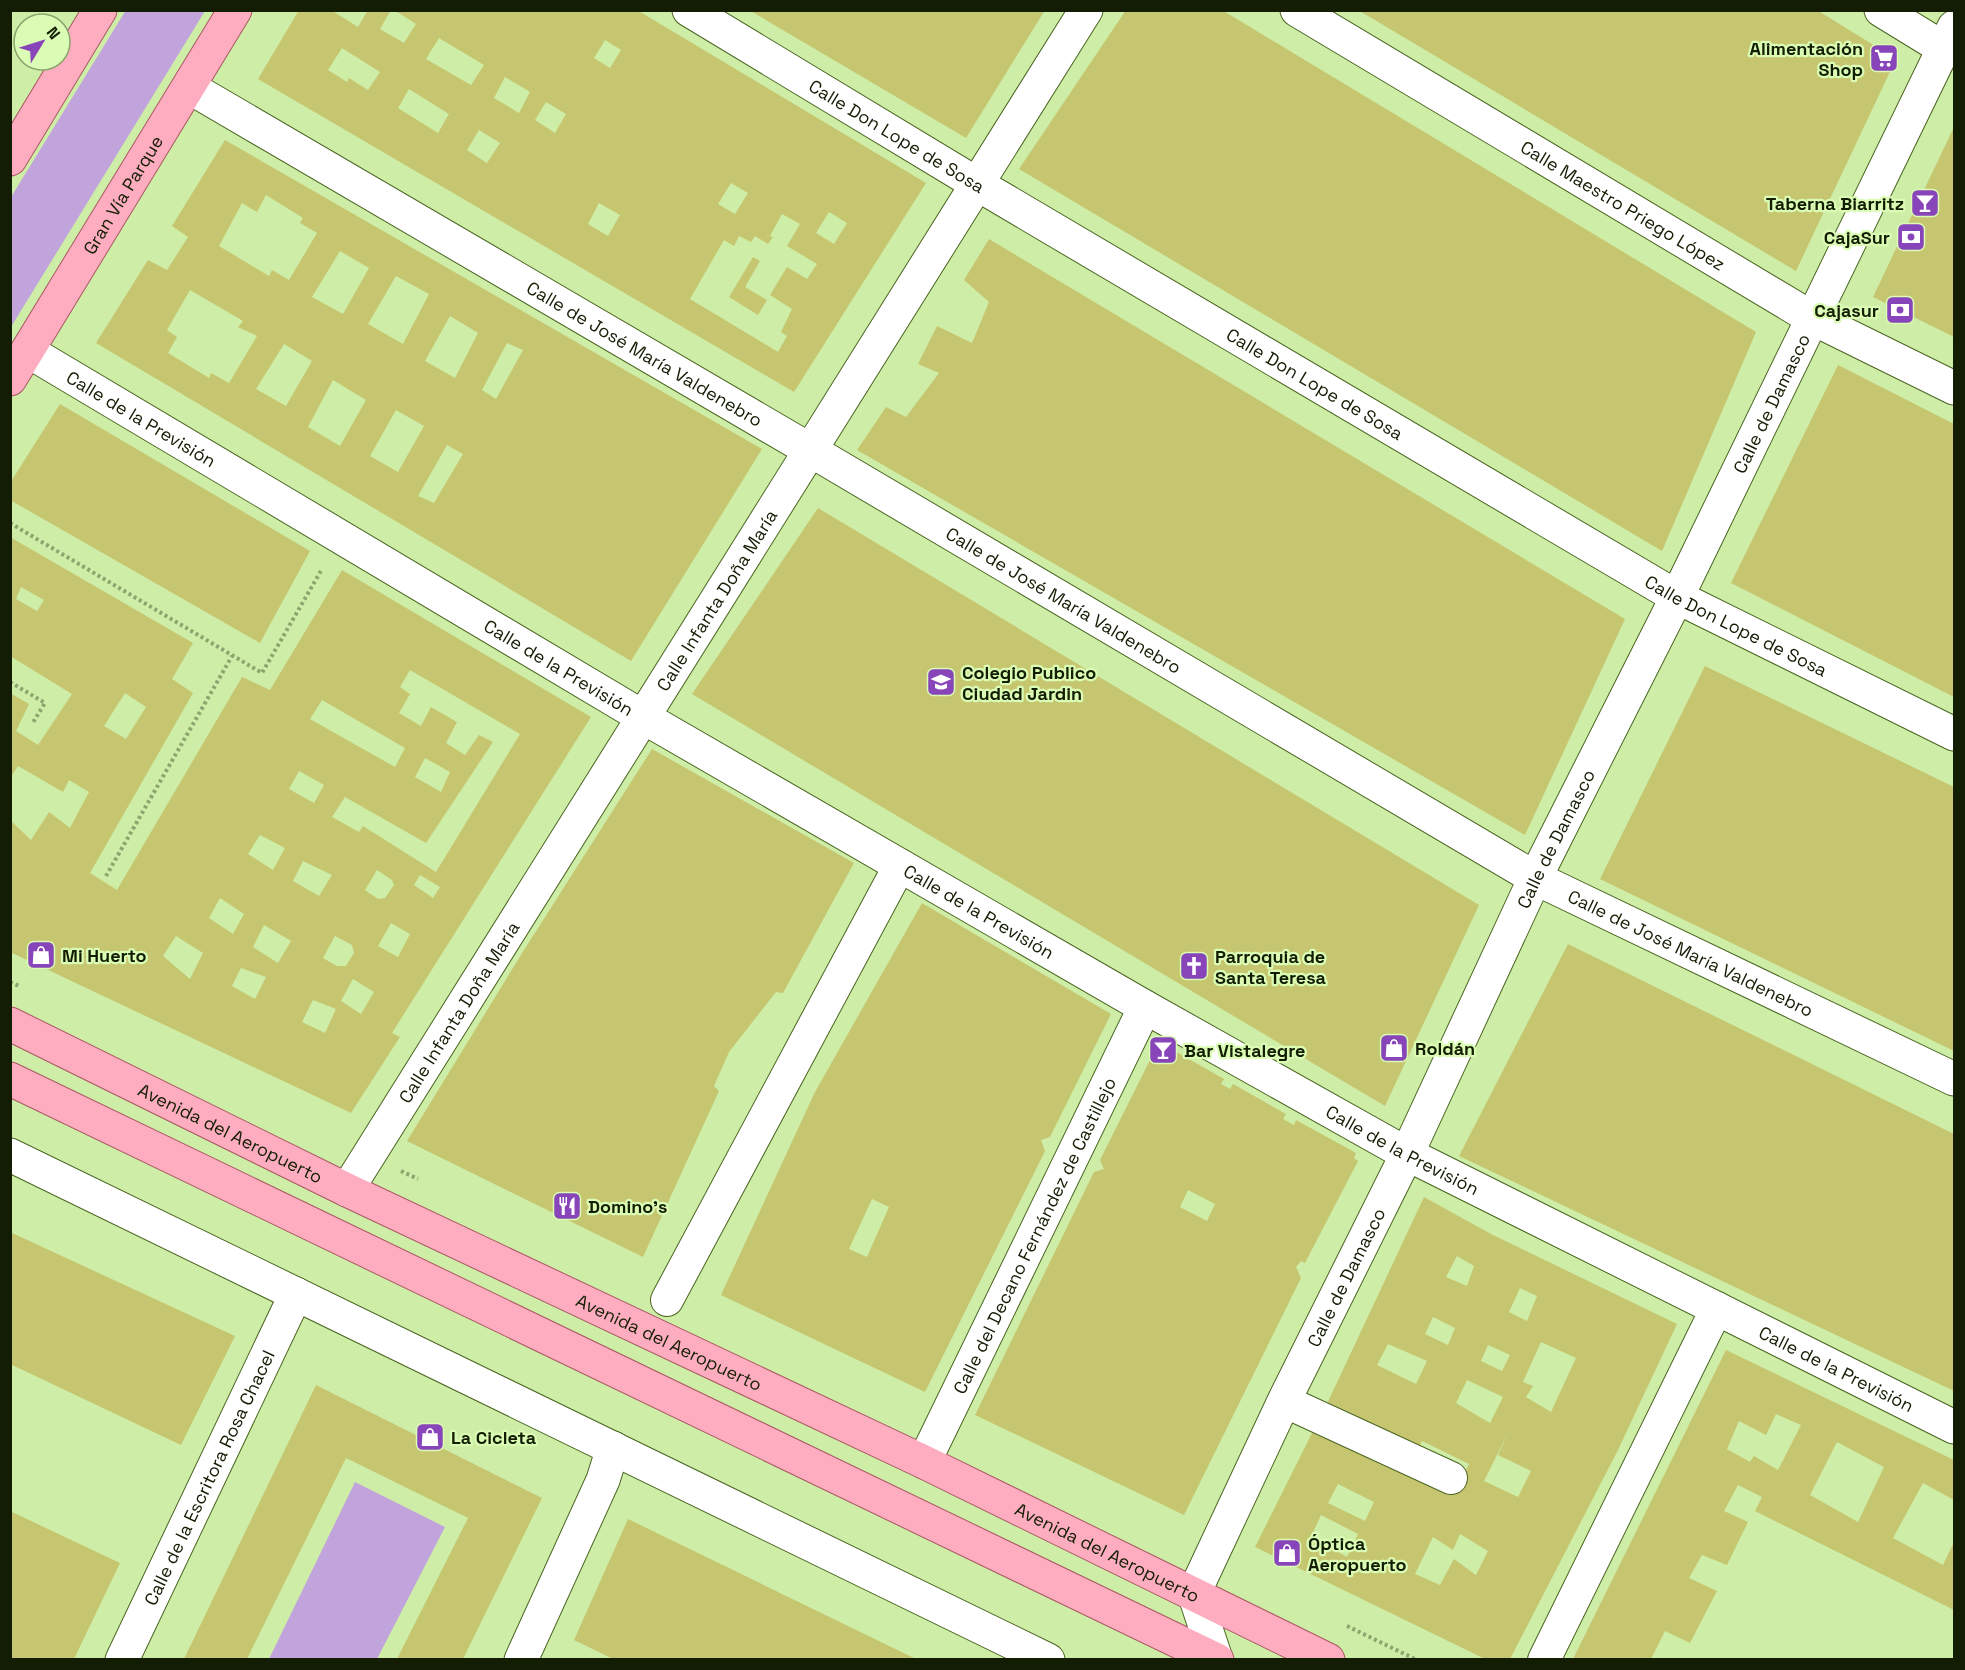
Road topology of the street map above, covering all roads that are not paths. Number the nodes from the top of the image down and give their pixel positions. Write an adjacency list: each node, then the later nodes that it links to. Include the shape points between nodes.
1 (100, 10): 9 (main road)
2 (236, 10): 8 (main road, Gran Vía Parque)
3 (689, 10): 10 (street, Calle Don Lope de Sosa)
4 (1086, 10): 10 (street, Calle Infanta Doña María)
5 (1297, 10): 11 (street, Calle Maestro Priego López)
6 (1881, 10): 7 (street)
7 (1949, 37): 11 (street, Calle de Damasco)
8 (189, 87): 12 (main road, Gran Vía Parque); 15 (street, Calle de José María Valdenebro)
9 (10, 159)
10 (977, 184): 15 (street, Calle Infanta Doña María); 16 (street, Calle Don Lope de Sosa)
11 (1812, 318): 14 (street, Calle Maestro Priego López); 16 (street, Calle de Damasco)
12 (28, 351): 13 (main road, Gran Vía Parque); 17 (street, Calle de la Previsión)
13 (10, 379)
14 (1954, 388)
15 (810, 450): 17 (street, Calle Infanta Doña María); 20 (street, Calle de José María Valdenebro)
16 (1677, 597): 18 (street, Calle Don Lope de Sosa); 20 (street, Calle de Damasco)
17 (643, 717): 19 (street, Calle de la Previsión); 27 (street, Calle Infanta Doña María)
18 (1954, 734)
19 (900, 865): 21 (street, Calle de la Previsión); 29 (street)
20 (1534, 878): 24 (street, Calle de José María Valdenebro); 25 (street, Calle de Damasco)
21 (1144, 1007): 25 (street, Calle de la Previsión); 34 (street, Calle del Decano Fernández de Castillejo)
22 (10, 1024): 27 (main road, Avenida del Aeropuerto)
23 (10, 1079): 40 (main road)
24 (1954, 1080)
25 (1407, 1154): 30 (street, Calle de la Previsión); 31 (street, Calle de Damasco)
26 (10, 1155): 28 (street)
27 (347, 1190): 34 (main road, Avenida del Aeropuerto)
28 (297, 1294): 33 (street); 37 (street, Calle de la Escritora Rosa Chacel)
29 (668, 1299)
30 (1717, 1308): 32 (street, Calle de la Previsión); 42 (street)
31 (1284, 1401): 35 (street); 36 (street, Calle de Damasco)
32 (1954, 1427)
33 (613, 1448): 38 (street, via 603,1479); 39 (street)
34 (924, 1462): 36 (main road, Avenida del Aeropuerto)
35 (1450, 1478)
36 (1194, 1593): 40 (street); 41 (main road, Avenida del Aeropuerto)
37 (122, 1659)
38 (522, 1659)
39 (1048, 1659)
40 (1217, 1659)
41 (1328, 1659)
42 (1544, 1659)

